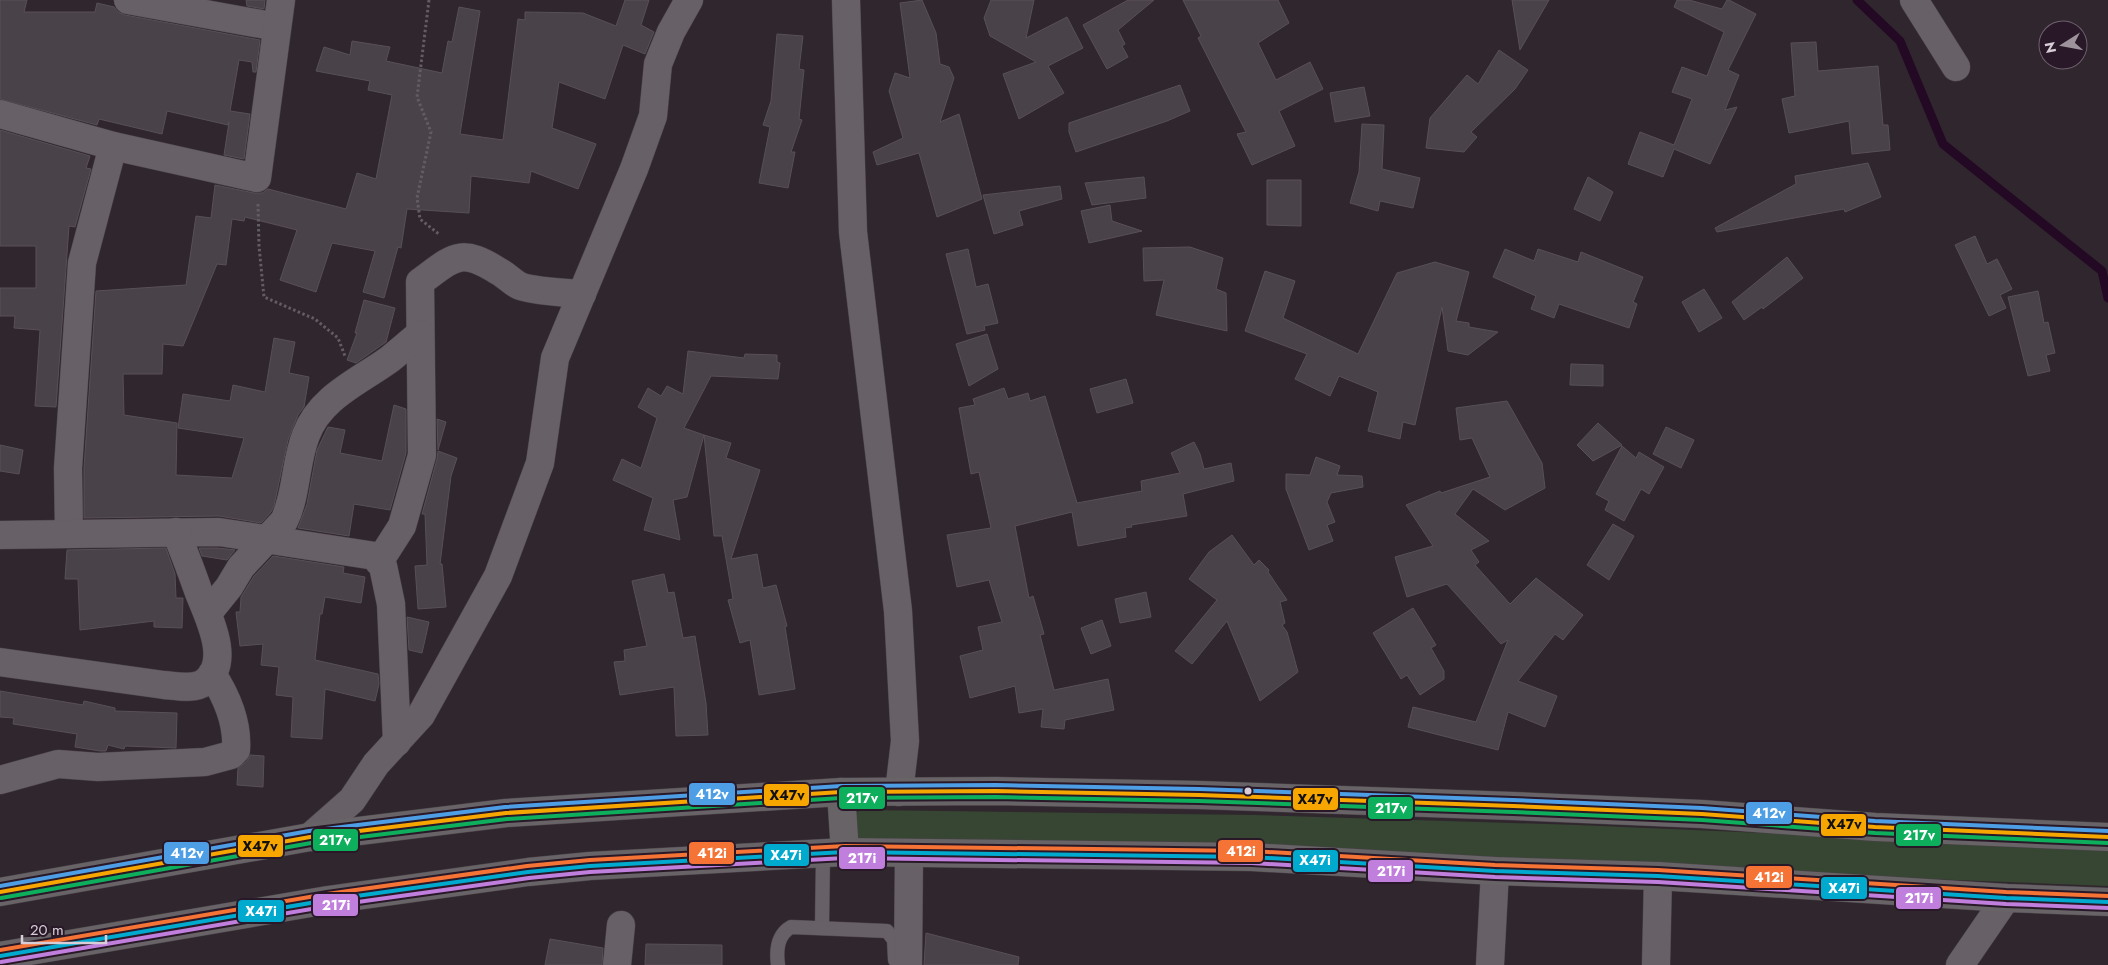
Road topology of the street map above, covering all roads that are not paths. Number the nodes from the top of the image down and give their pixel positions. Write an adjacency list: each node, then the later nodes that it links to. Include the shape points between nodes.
1 (128, 0): 6 (street)
2 (281, 0): 6 (street)
3 (689, 0): 10 (street, via 658,64 653,116)
4 (846, 0): 23 (street, via 853,232 898,611 905,741)
5 (1914, 0): 7 (street)
6 (277, 27): 9 (street, via 257,178)
7 (1956, 67)
8 (0, 114): 9 (street)
9 (113, 146): 13 (street, via 82,263 68,468)
10 (582, 294): 11 (street, via 521,287 499,271 464,256 445,264 420,282); 20 (street, via 555,358 540,463 498,576 421,715)
11 (420, 334): 15 (street, via 317,412 306,434 288,512); 16 (street, via 422,455 402,526)
12 (176, 532): 13 (street); 15 (street, via 219,532); 17 (street)
13 (68, 533): 14 (street)
14 (0, 535)
15 (267, 539): 16 (street, via 375,556); 17 (street, via 241,566)
16 (379, 562): 20 (street, via 383,566 391,604)
17 (208, 613): 19 (street, via 218,656)
18 (0, 662): 19 (street, via 188,687 204,683)
19 (212, 674): 21 (street, via 226,696 237,736 236,750 231,755 205,762 98,767 58,764)
20 (397, 742): 24 (street, via 376,764 352,800)
21 (0, 780)
22 (841, 792): 23 (main road); 24 (main road, via 506,813); 26 (main road)
23 (899, 792): 25 (main road, via 1247,797 1692,814 1875,827)
24 (310, 837): 30 (main road)
25 (2108, 837)
26 (834, 853): 27 (main road); 34 (lane); 35 (main road, via 528,872 328,900)
27 (909, 853): 28 (main road, via 1252,857); 39 (street)
28 (1494, 871): 29 (main road); 40 (street)
29 (1658, 876): 31 (main road); 41 (street)
30 (0, 892)
31 (2006, 898): 32 (main road); 42 (street)
32 (2108, 902)
33 (621, 925): 36 (street)
34 (822, 928): 37 (lane, via 791,927 784,931 776,953); 38 (lane, via 887,931 894,940)
35 (0, 956)
36 (617, 965)
37 (778, 965)
38 (895, 965)
39 (908, 965)
40 (1490, 965)
41 (1656, 965)
42 (1960, 965)

